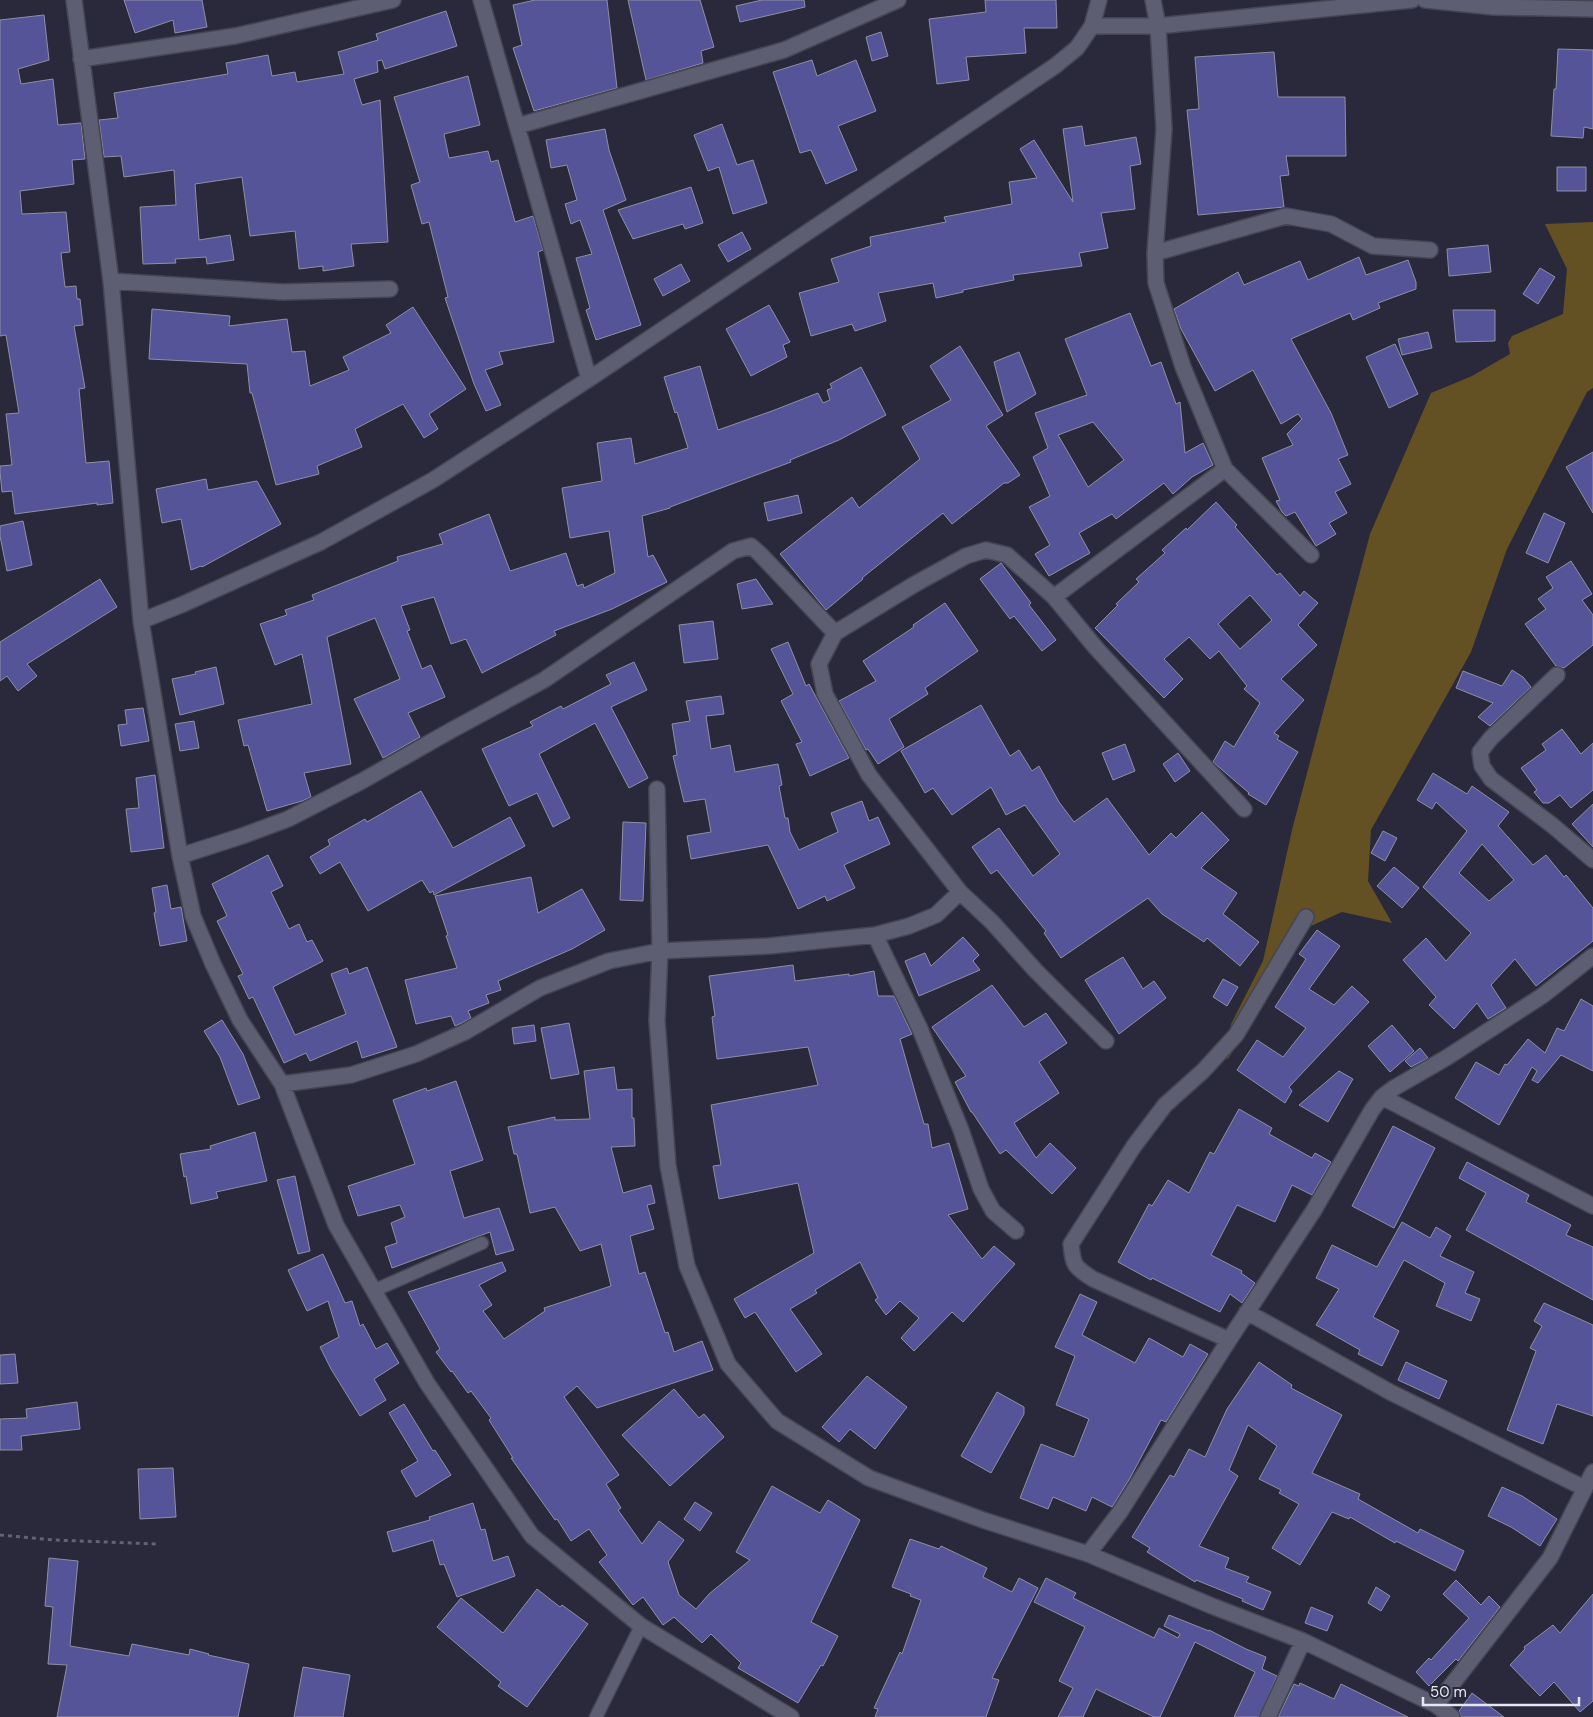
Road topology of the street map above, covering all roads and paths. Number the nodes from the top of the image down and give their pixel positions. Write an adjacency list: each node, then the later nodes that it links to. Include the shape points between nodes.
1 (74, 0): 12 (street)
2 (393, 0): 12 (street, via 235,36)
3 (481, 0): 13 (street)
4 (898, 0): 13 (street, via 784,50)
5 (1099, 0): 10 (street)
6 (1153, 0): 11 (street)
7 (1412, 0): 11 (street)
8 (1425, 0): 9 (street, via 1493,7)
9 (1593, 9)
10 (1092, 26): 11 (street); 18 (street, via 1077,48 1055,66)
11 (1158, 26): 15 (street, via 1164,129)
12 (81, 59): 16 (street)
13 (517, 126): 18 (street)
14 (1430, 250): 15 (street, via 1372,246 1331,224 1286,216)
15 (1155, 253): 19 (street, via 1156,283 1183,367)
16 (111, 281): 17 (street, via 283,292); 22 (street)
17 (390, 289)
18 (589, 379): 22 (street, via 433,480 321,542)
19 (1225, 469): 20 (street); 21 (street)
20 (1311, 555)
21 (1054, 598): 23 (street, via 1007,554 986,550 966,556); 26 (street)
22 (141, 621): 27 (street)
23 (835, 633): 27 (street, via 760,554 750,546 733,551 544,680 362,781 288,819); 29 (street, via 819,664 825,694 869,775)
24 (1557, 675): 28 (street, via 1490,738 1480,752 1482,766 1490,779)
25 (657, 789): 32 (street)
26 (1244, 809)
27 (180, 856): 35 (street, via 193,916 213,964 240,1020)
28 (1593, 860)
29 (960, 892): 31 (street, via 936,915); 34 (street)
30 (1306, 917): 42 (street, via 1236,1035 1166,1106 1134,1146 1071,1244 1072,1262 1078,1270)
31 (875, 934): 32 (street, via 769,946); 38 (street, via 920,1029 981,1189 992,1211)
32 (660, 951): 35 (street, via 609,961 540,988 466,1032 389,1064 352,1075); 47 (street, via 657,1021 668,1166 687,1266 728,1364 777,1421 869,1478)
33 (1593, 956): 36 (street, via 1542,996)
34 (1106, 1040)
35 (282, 1084): 40 (street, via 336,1225)
36 (1382, 1097): 37 (street); 41 (street, via 1314,1210)
37 (1593, 1206)
38 (1016, 1231)
39 (482, 1243): 40 (lane)
40 (374, 1291): 48 (street, via 428,1383 532,1536)
41 (1247, 1312): 42 (street); 44 (street, via 1390,1392)
42 (1229, 1340): 47 (street, via 1120,1512)
43 (1593, 1472): 44 (street)
44 (1584, 1488): 50 (street, via 1550,1558)
45 (0, 1535): 46 (path)
46 (157, 1544)
47 (1088, 1554): 49 (street)
48 (641, 1626): 51 (lane); 52 (street)
49 (1303, 1641): 50 (street); 53 (street)
50 (1436, 1705): 54 (street)
51 (596, 1717)
52 (791, 1717)
53 (1268, 1717)
54 (1452, 1717)

